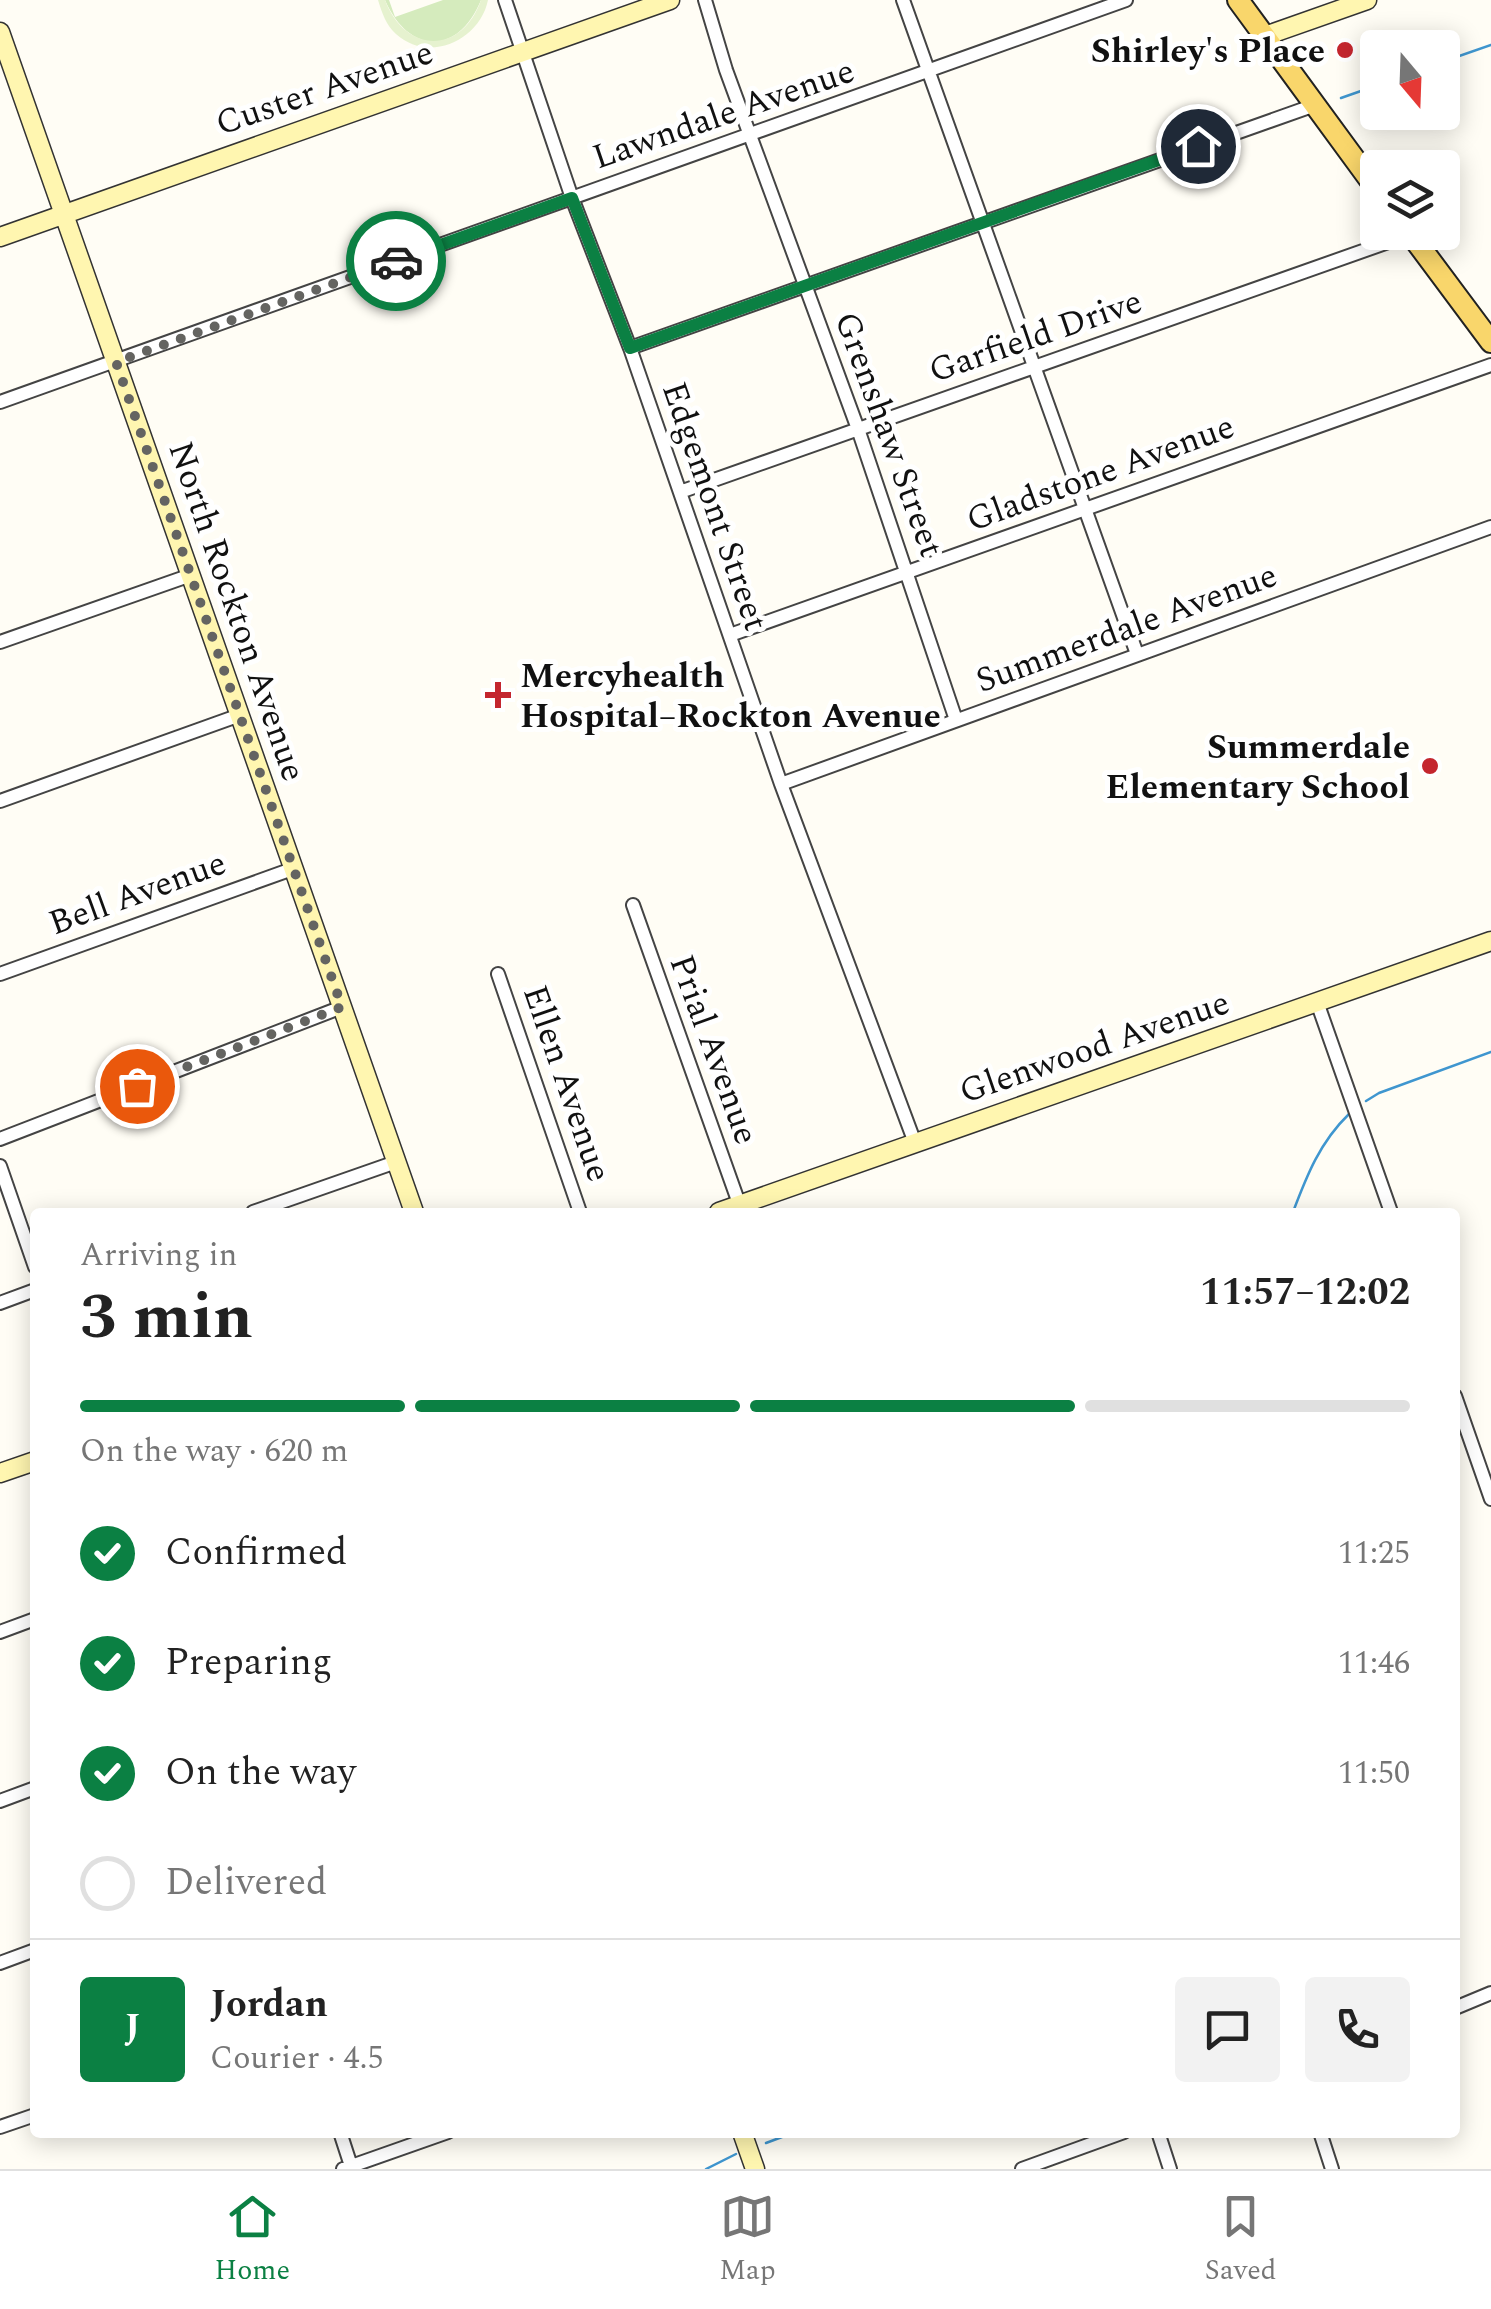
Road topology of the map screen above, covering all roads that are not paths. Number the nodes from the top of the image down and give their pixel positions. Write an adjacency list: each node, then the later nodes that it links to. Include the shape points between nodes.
1 (504, 0): 10 (street, Edgemont Street)
2 (670, 0): 10 (street, Custer Avenue)
3 (704, 0): 13 (street, Grenshaw Street)
4 (903, 0): 11 (street)
5 (1126, 0): 11 (street, Lawndale Avenue)
6 (1238, 0): 9 (main road)
7 (1367, 0): 9 (street)
8 (0, 32): 16 (street, North Rockton Avenue)
9 (1265, 36): 12 (main road)
10 (522, 51): 15 (street, Edgemont Street); 16 (street, Custer Avenue)
11 (930, 72): 13 (street, Lawndale Avenue); 17 (street)
12 (1315, 104): 14 (main road); 17 (street)
13 (751, 136): 15 (street, Lawndale Avenue); 21 (street, Grenshaw Street)
14 (1360, 166)
15 (572, 198): 23 (street, Edgemont Street); 24 (street, Lawndale Avenue)
16 (64, 213): 18 (street, Custer Avenue); 24 (street, North Rockton Avenue)
17 (983, 223): 21 (street); 26 (street)
18 (0, 238)
19 (1362, 250): 26 (street, Garfield Drive)
20 (1423, 250): 22 (main road)
21 (806, 288): 23 (street); 28 (street, Grenshaw Street)
22 (1491, 342)
23 (630, 348): 29 (street, Edgemont Street)
24 (116, 362): 27 (street, Lawndale Avenue); 33 (street, North Rockton Avenue)
25 (1491, 364): 30 (street, Gladstone Avenue)
26 (1036, 366): 28 (street, Garfield Drive); 30 (street)
27 (0, 402)
28 (858, 429): 29 (street, Garfield Drive); 32 (street, Grenshaw Street)
29 (680, 492): 34 (street, Edgemont Street)
30 (1086, 510): 32 (street, Gladstone Avenue); 36 (street)
31 (1491, 527): 36 (street, Summerdale Avenue)
32 (908, 573): 34 (street, Gladstone Avenue); 38 (street, Grenshaw Street)
33 (192, 575): 35 (street); 37 (street, North Rockton Avenue)
34 (730, 635): 39 (street, Edgemont Street)
35 (0, 642)
36 (1137, 654): 38 (street, Summerdale Avenue)
37 (240, 715): 40 (street); 41 (street, North Rockton Avenue)
38 (956, 720): 39 (street, Summerdale Avenue)
39 (781, 784): 49 (street, Edgemont Street)
40 (0, 801)
41 (295, 868): 44 (street, Bell Avenue); 47 (street, North Rockton Avenue)
42 (632, 905): 55 (street, Prial Avenue)
43 (1491, 941): 46 (street, Glenwood Avenue)
44 (0, 974)
45 (498, 974): 54 (street, Ellen Avenue)
46 (1318, 1002): 49 (street, Glenwood Avenue); 57 (street)
47 (342, 1007): 48 (street); 50 (street, North Rockton Avenue)
48 (0, 1138)
49 (915, 1143): 56 (street, Glenwood Avenue)
50 (396, 1162): 52 (street); 53 (street, North Rockton Avenue)
51 (0, 1166): 58 (street)
52 (264, 1208)
53 (413, 1208)
54 (579, 1208)
55 (741, 1208)
56 (744, 1208)
57 (1390, 1208)
58 (30, 1253)
59 (30, 1292): 60 (street)
60 (0, 1303)
61 (1460, 1410): 64 (street)
62 (30, 1463): 63 (street)
63 (0, 1473)
64 (1491, 1499)
65 (30, 1622): 66 (street)
66 (0, 1632)
67 (30, 1790): 68 (street)
68 (0, 1801)
69 (30, 1952): 70 (street)
70 (0, 1962)
71 (1491, 1993): 72 (street)
72 (1460, 2006)
73 (30, 2117): 74 (street)
74 (0, 2127)
75 (342, 2138): 81 (street)
76 (432, 2138): 81 (street)
77 (744, 2138): 82 (street)
78 (1107, 2138): 83 (street)
79 (1160, 2138): 84 (street)
80 (1322, 2138): 85 (street)
81 (349, 2168)
82 (755, 2169)
83 (1022, 2169)
84 (1170, 2169)
85 (1332, 2169)

